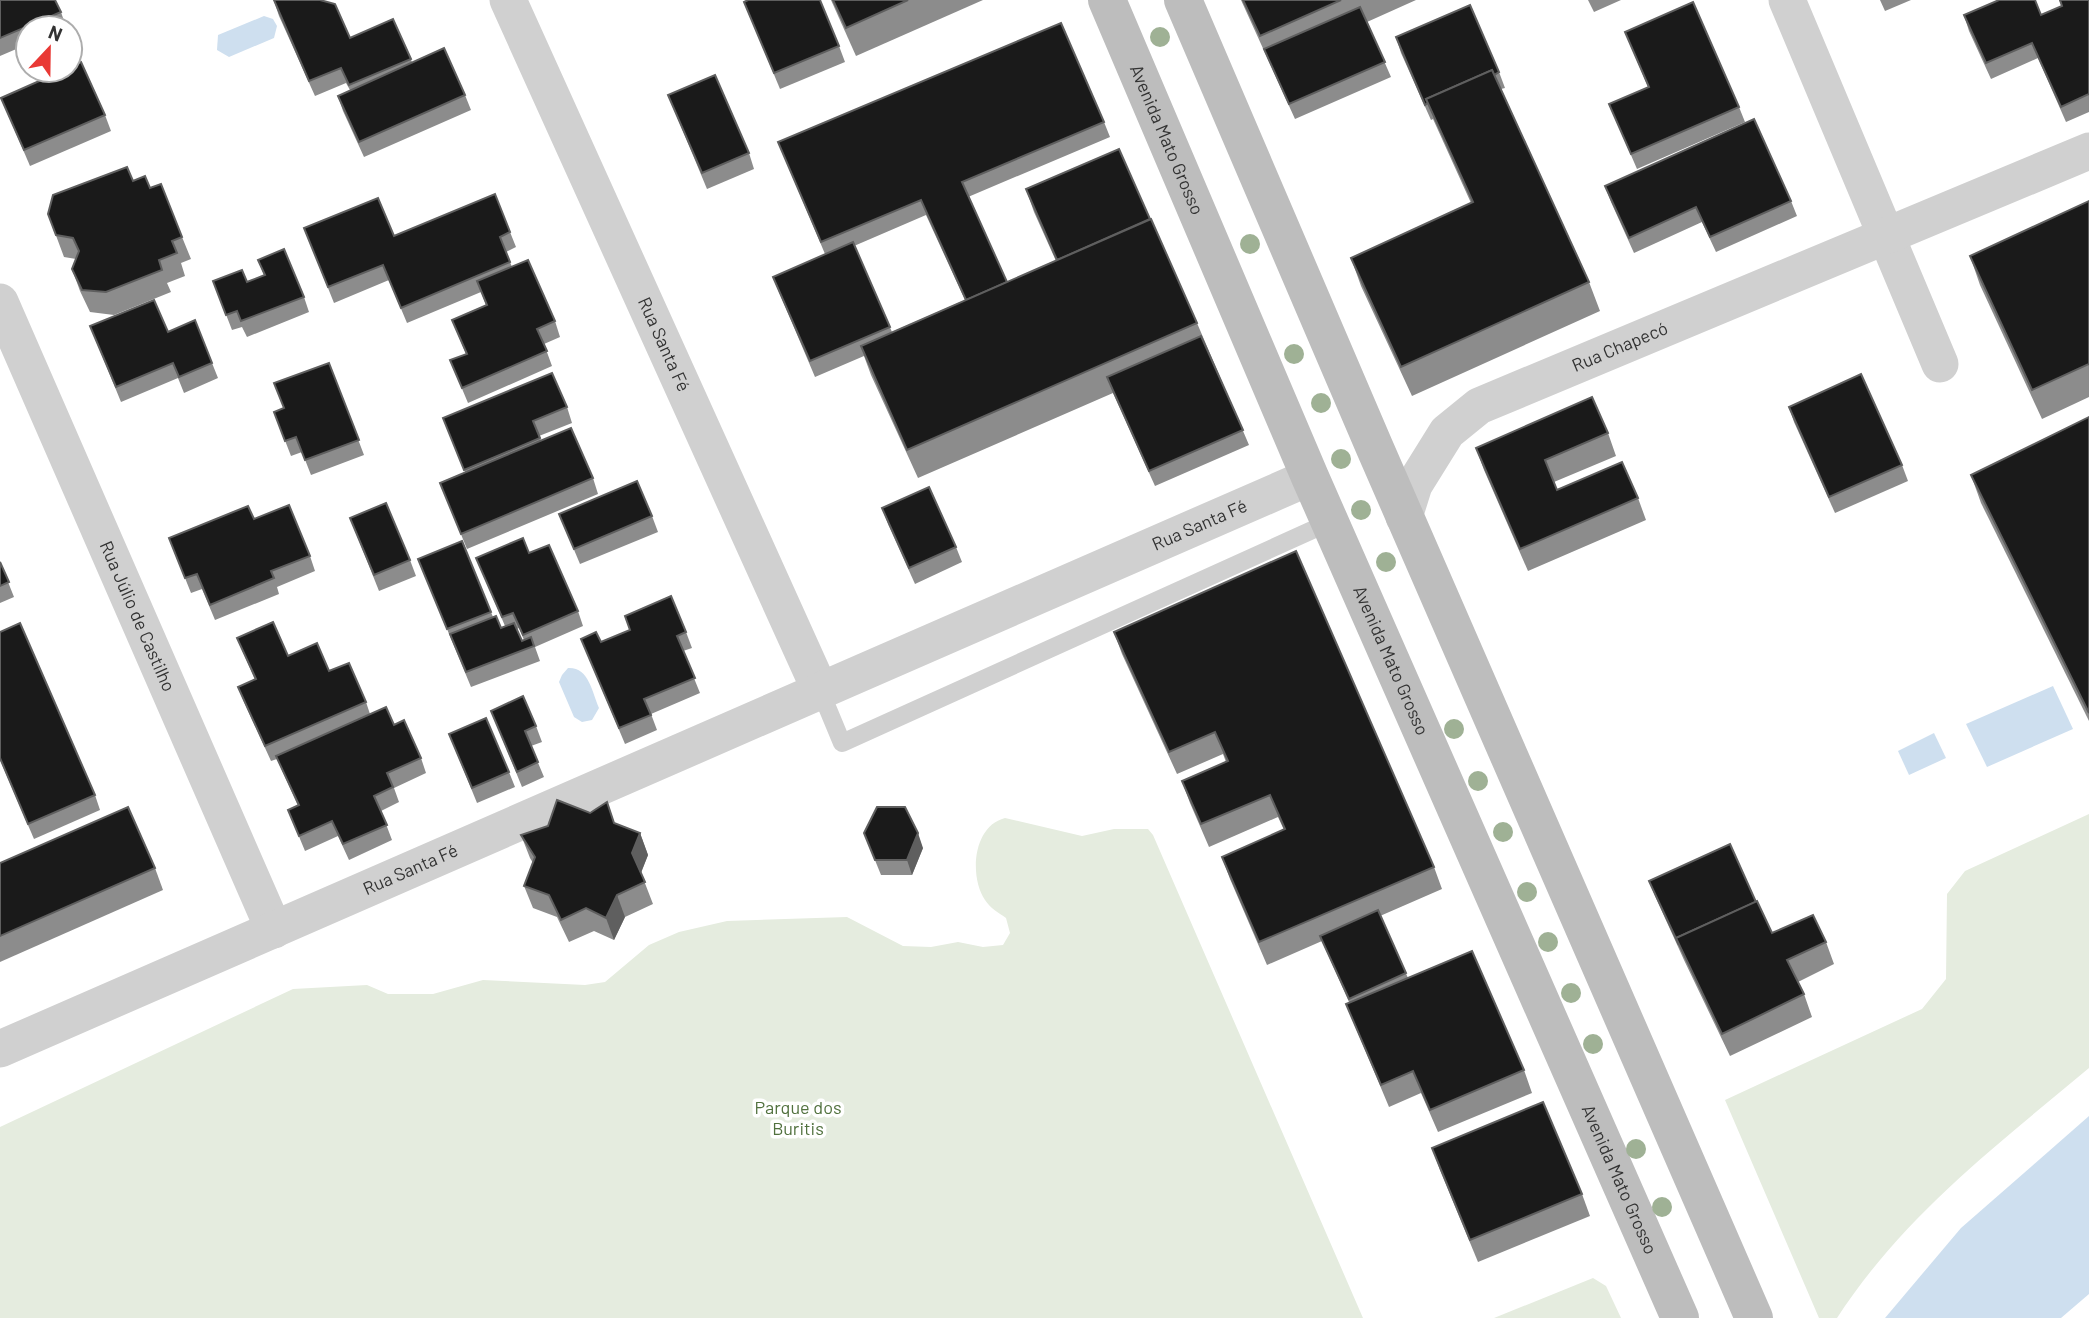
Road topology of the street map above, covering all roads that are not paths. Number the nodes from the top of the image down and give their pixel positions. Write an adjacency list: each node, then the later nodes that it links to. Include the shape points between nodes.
1 (508, 0): 12 (street, Rua Santa Fé)
2 (1107, 0): 9 (main road, Avenida Mato Grosso)
3 (1183, 0): 10 (main road)
4 (1787, 0): 6 (street)
5 (2089, 151): 6 (street, Rua Chapecó)
6 (1887, 235): 8 (street); 10 (street, Rua Chapecó, via 1479,406 1441,440 1415,485)
7 (0, 302): 13 (street, Rua Júlio de Castilho)
8 (1940, 364)
9 (1310, 477): 11 (main road, Avenida Mato Grosso); 12 (street, Rua Santa Fé)
10 (1404, 517): 16 (main road)
11 (1330, 522): 12 (lane, via 842,743); 15 (main road, Avenida Mato Grosso)
12 (820, 690): 13 (street, Rua Santa Fé)
13 (274, 930): 14 (street, Rua Santa Fé)
14 (0, 1049)
15 (1680, 1318)
16 (1754, 1318)

